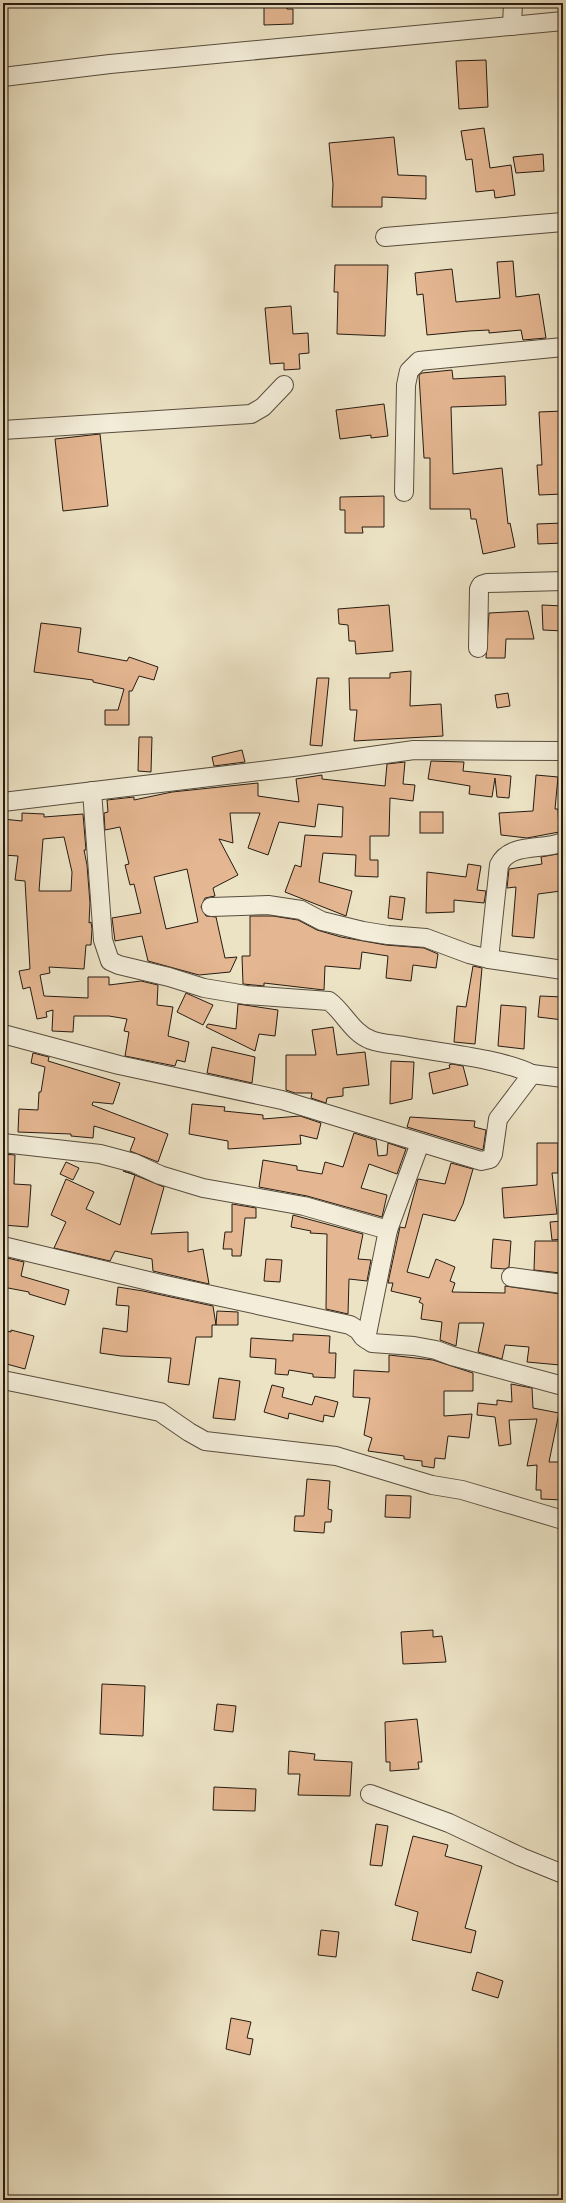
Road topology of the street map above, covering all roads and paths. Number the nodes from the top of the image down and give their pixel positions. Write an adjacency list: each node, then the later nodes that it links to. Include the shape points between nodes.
1 (513, 3): 3 (street)
2 (563, 21): 3 (street)
3 (512, 26): 4 (street, via 110,64)
4 (3, 78)
5 (563, 222): 6 (street)
6 (385, 237)
7 (563, 347): 10 (street, via 418,361 408,371 406,385)
8 (284, 385): 9 (street, via 263,407 251,414)
9 (3, 430)
10 (404, 492)
11 (563, 581): 12 (street, via 481,585)
12 (478, 648)
13 (563, 751): 14 (street, via 414,750)
14 (92, 791): 15 (street); 21 (street, via 103,940 110,961 204,988 246,995 329,1001 339,1008 349,1023 371,1040 492,1062 523,1069)
15 (3, 802)
16 (563, 842): 18 (street, via 511,852 503,857 499,865)
17 (211, 908): 18 (street, via 268,905 301,910 322,921 388,935 426,938)
18 (489, 959): 19 (street)
19 (563, 970)
20 (3, 1034): 24 (street, via 119,1065 282,1100)
21 (532, 1074): 22 (street); 24 (street, via 498,1119 490,1159 481,1160)
22 (563, 1078)
23 (3, 1143): 25 (street, via 100,1154 134,1163 160,1175 203,1188 304,1206)
24 (420, 1143): 25 (street)
25 (388, 1230): 29 (street)
26 (3, 1246): 29 (street, via 186,1290 350,1325)
27 (511, 1277): 28 (street)
28 (563, 1284)
29 (366, 1340): 31 (street, via 372,1344 436,1350)
30 (3, 1380): 32 (street, via 160,1412 205,1440 336,1456)
31 (563, 1386)
32 (563, 1520)
33 (370, 1794): 34 (street, via 449,1823)
34 (563, 1874)

